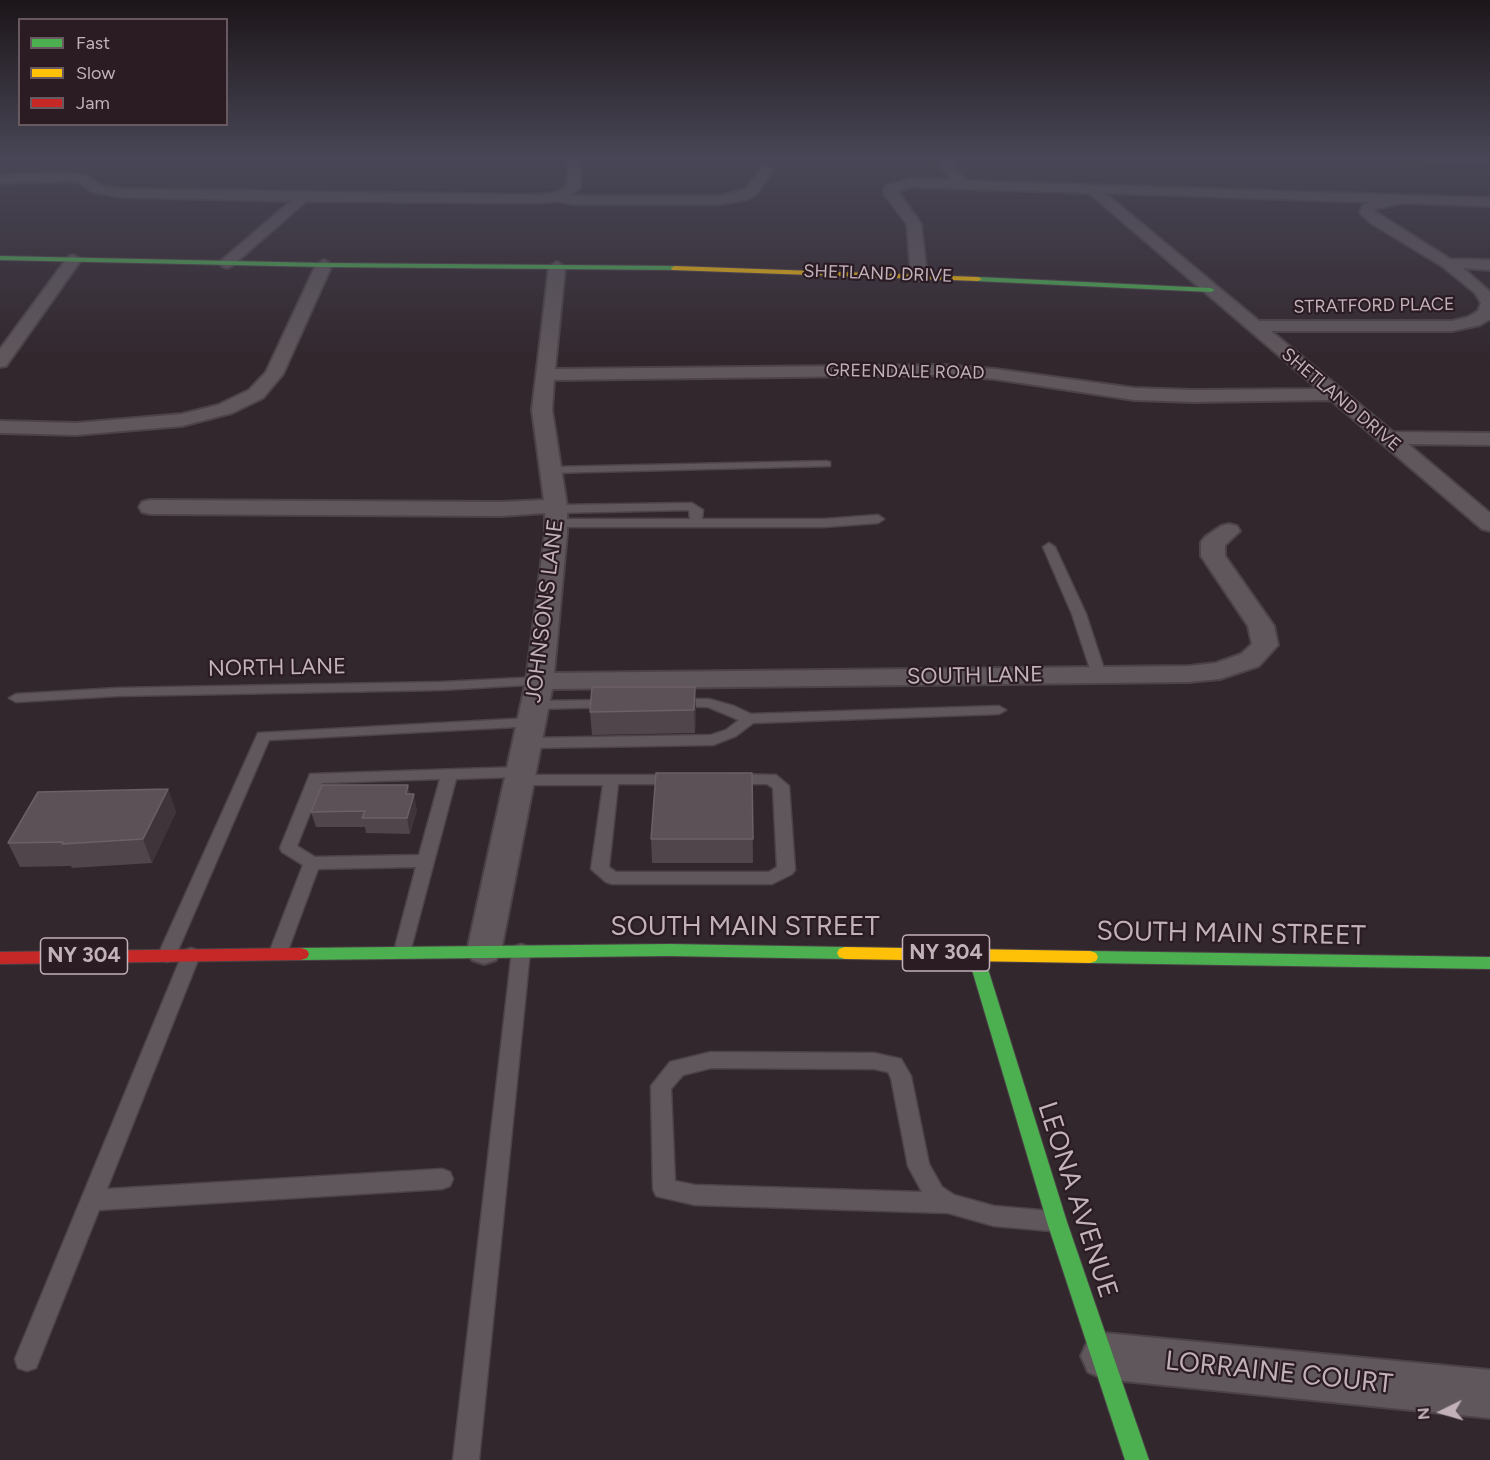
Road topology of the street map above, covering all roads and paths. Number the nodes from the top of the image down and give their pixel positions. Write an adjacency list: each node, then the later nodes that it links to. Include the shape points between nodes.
1 (269, 226): 7 (street)
2 (914, 226): 12 (street)
3 (1136, 226): 13 (street)
4 (1386, 226): 8 (street, STRATFORD PLACE)
5 (0, 258): 6 (street, SHETLAND DRIVE)
6 (73, 260): 7 (street, SHETLAND DRIVE); 15 (street)
7 (227, 263): 9 (street, SHETLAND DRIVE)
8 (1447, 263): 10 (street); 14 (street, STRATFORD PLACE, via 1481,290 1489,303 1486,314 1452,326)
9 (324, 265): 11 (street, SHETLAND DRIVE); 18 (street, via 274,374 256,394 225,409 182,420 76,429)
10 (1490, 265)
11 (557, 267): 12 (street, SHETLAND DRIVE); 16 (street, JOHNSONS LANE)
12 (920, 276): 13 (street, SHETLAND DRIVE)
13 (1211, 290): 14 (street, SHETLAND DRIVE)
14 (1255, 326): 17 (street, SHETLAND DRIVE)
15 (0, 362)
16 (546, 375): 17 (street, GREENDALE ROAD, via 942,370 1134,394); 22 (street, JOHNSONS LANE, via 542,410)
17 (1336, 394): 19 (street, SHETLAND DRIVE)
18 (0, 427)
19 (1386, 438): 20 (street); 26 (street, SHETLAND DRIVE)
20 (1490, 439)
21 (826, 464): 22 (lane)
22 (551, 470): 24 (street, JOHNSONS LANE)
23 (150, 507): 24 (street)
24 (557, 512): 25 (lane, via 696,523); 34 (street, JOHNSONS LANE)
25 (878, 519)
26 (1490, 524)
27 (1229, 531): 29 (street, SOUTH LANE, via 1213,542 1213,556 1261,626 1265,645 1250,660 1220,671)
28 (1049, 547): 29 (lane, via 1079,614)
29 (1099, 675): 34 (street, SOUTH LANE)
30 (16, 698): 34 (lane, NORTH LANE, via 118,692 441,686)
31 (663, 703): 35 (lane, via 709,703)
32 (628, 704): 34 (lane)
33 (999, 710): 35 (lane)
34 (533, 713): 35 (lane, via 712,740 731,733); 37 (street, JOHNSONS LANE); 48 (lane, via 263,736)
35 (749, 719)
36 (449, 774): 37 (lane); 41 (lane); 42 (lane, via 316,778 288,848)
37 (520, 776): 40 (lane); 44 (street, JOHNSONS LANE)
38 (690, 779): 40 (lane)
39 (713, 779): 40 (lane, via 770,778 781,786 786,870 772,878 612,878 600,869)
40 (611, 780)
41 (426, 861): 42 (lane); 43 (lane)
42 (312, 863): 46 (lane)
43 (403, 951): 44 (street, SOUTH MAIN STREET / NY 304); 46 (street, SOUTH MAIN STREET / NY 304)
44 (484, 951): 45 (street, SOUTH MAIN STREET / NY 304)
45 (521, 951): 47 (street, SOUTH MAIN STREET / NY 304); 59 (lane)
46 (278, 953): 49 (street, SOUTH MAIN STREET / NY 304)
47 (975, 953): 51 (street, SOUTH MAIN STREET / NY 304); 55 (street, LEONA AVENUE)
48 (167, 955): 49 (street, SOUTH MAIN STREET / NY 304); 50 (street, SOUTH MAIN STREET / NY 304)
49 (191, 955): 53 (lane)
50 (0, 958)
51 (1490, 963)
52 (442, 1179): 53 (lane)
53 (91, 1200): 57 (lane)
54 (948, 1203): 54 (lane, via 934,1194 919,1166 903,1086 894,1065 874,1061 711,1060 677,1068 661,1086 664,1189 695,1195); 55 (lane, via 994,1216)
55 (1057, 1222): 56 (street, LEONA AVENUE)
56 (1104, 1356): 58 (street, LORRAINE COURT); 60 (street, LEONA AVENUE)
57 (27, 1359)
58 (1490, 1394)
59 (466, 1460)
60 (1137, 1460)

